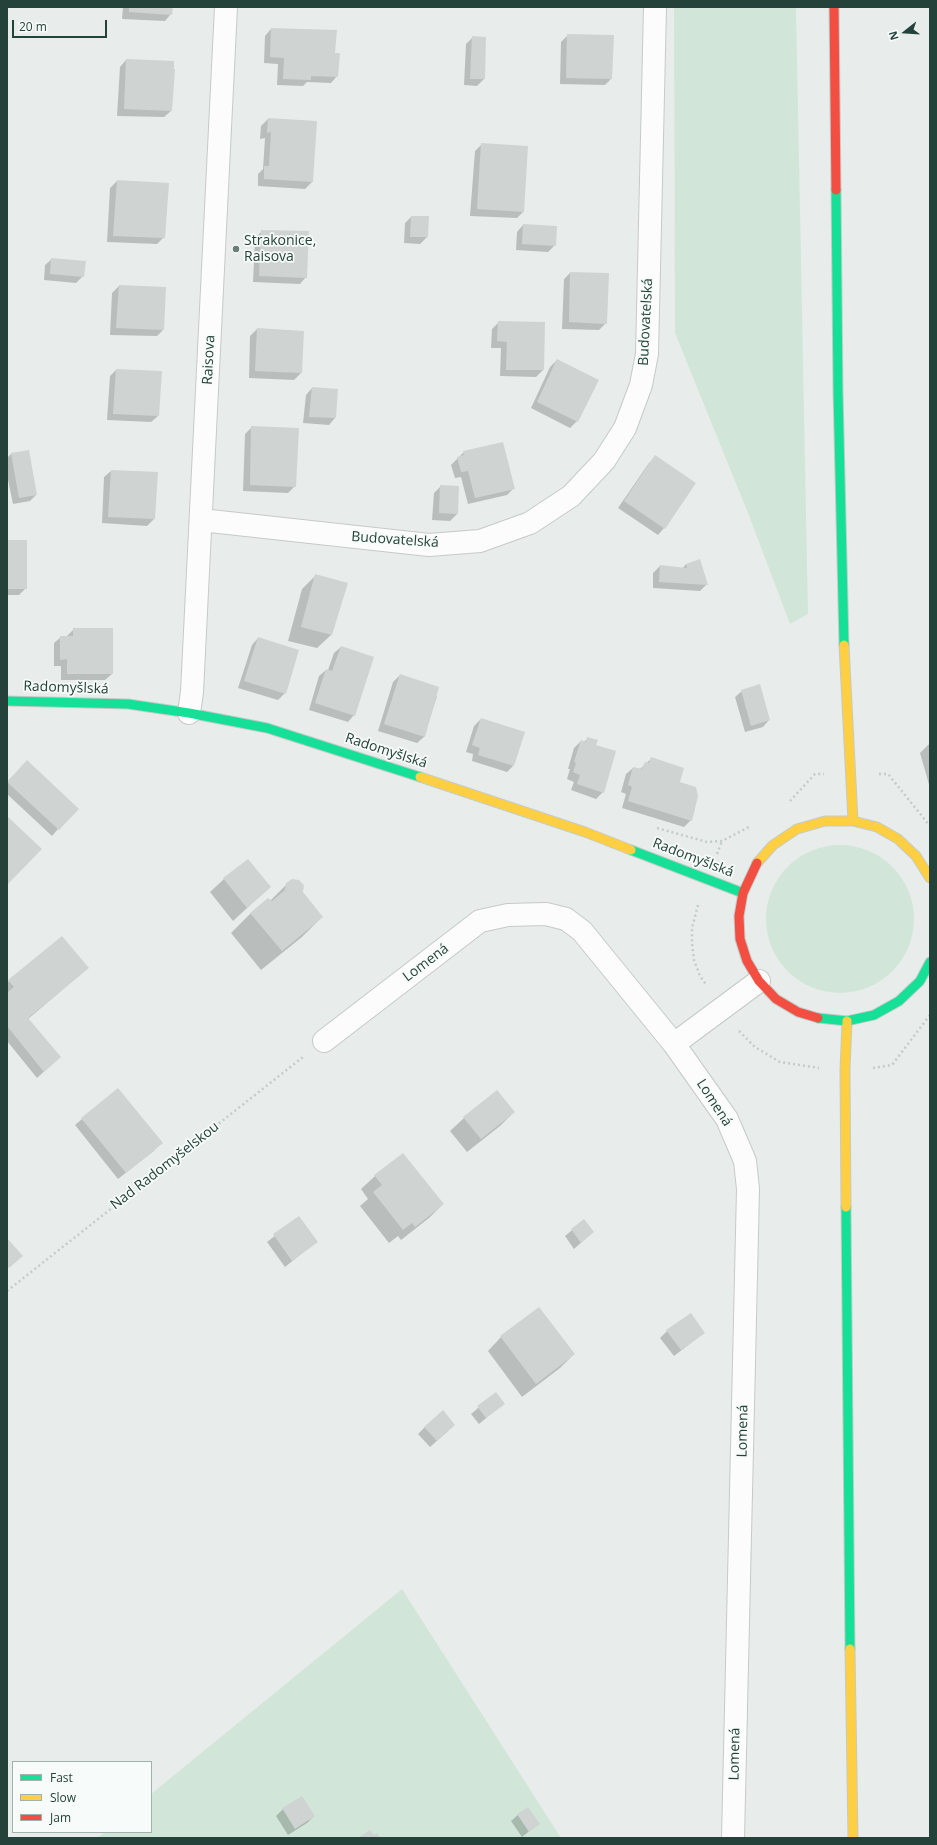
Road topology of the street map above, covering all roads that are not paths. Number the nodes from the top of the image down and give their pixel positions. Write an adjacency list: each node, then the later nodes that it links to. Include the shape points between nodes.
1 (226, 7): 4 (street, Raisova)
2 (655, 7): 4 (street, Budovatelská, via 647,354 641,385 625,428 604,461 570,496 530,523 480,541 429,545)
3 (834, 7): 7 (main road, via 843,624)
4 (201, 520): 6 (street, Raisova)
5 (7, 700): 6 (main road, Radomyšlská, via 128,704)
6 (189, 713): 9 (main road, Radomyšlská, via 267,728 447,785 585,832)
7 (853, 821): 8 (main road, via 877,827 898,839 916,856); 9 (main road, via 825,821 797,829 773,844 755,866)
8 (930, 878)
9 (743, 893): 11 (main road, via 739,916 740,939 747,961)
10 (930, 962): 12 (main road, via 920,981 899,1001 874,1015)
11 (759, 981): 12 (main road, via 776,999 798,1012 822,1019); 14 (street)
12 (847, 1021): 16 (main road, via 846,1338)
13 (324, 1041): 14 (street, Lomená, via 480,922 508,915 546,914 566,919 582,931)
14 (674, 1044): 15 (street, Lomená, via 727,1119 745,1161 748,1189)
15 (733, 1838)
16 (853, 1838)

